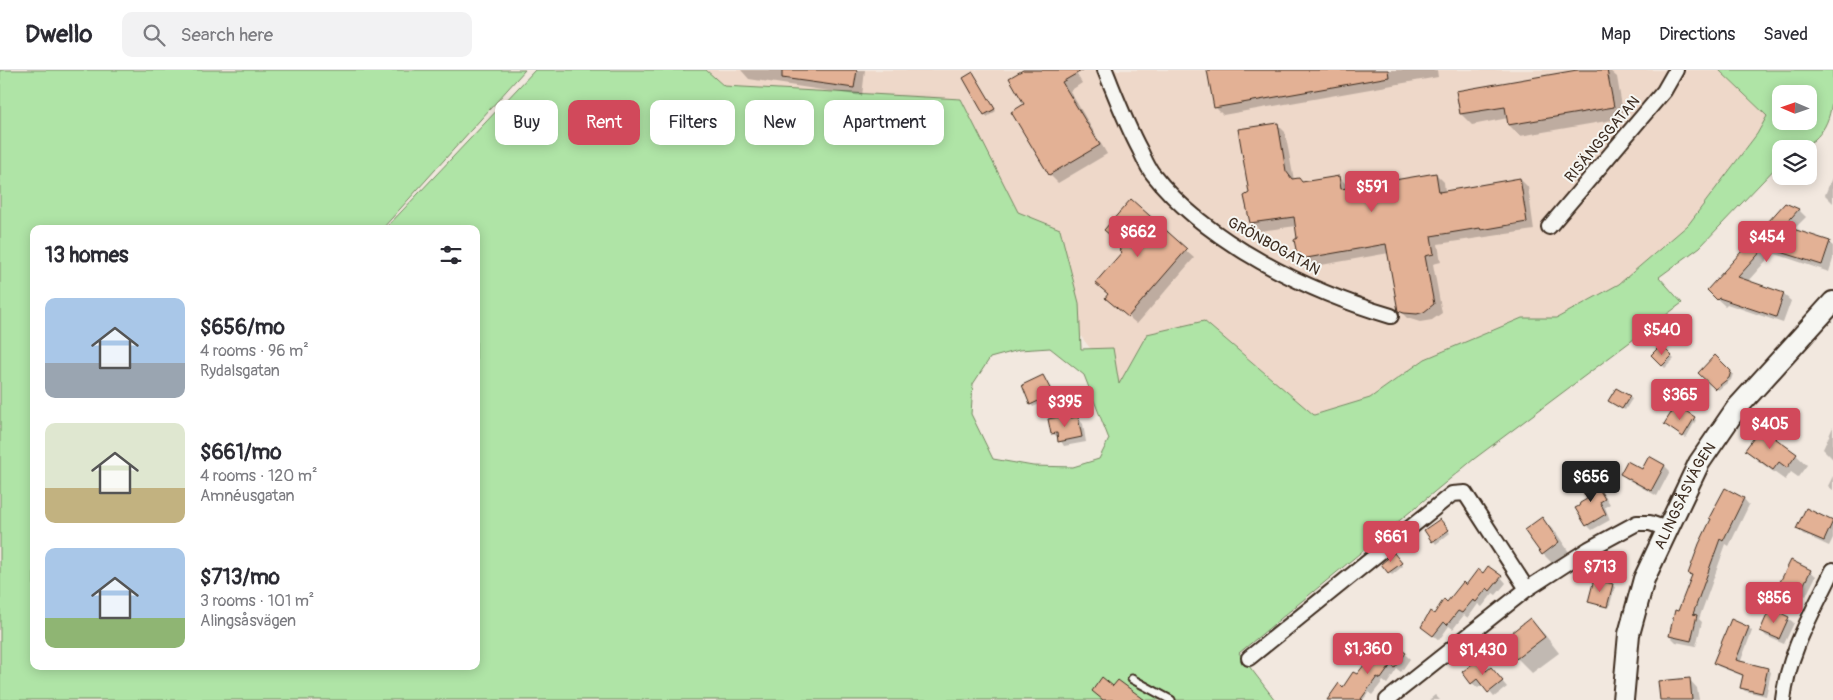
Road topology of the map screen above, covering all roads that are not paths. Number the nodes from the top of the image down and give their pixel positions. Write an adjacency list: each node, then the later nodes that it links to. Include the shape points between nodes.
1 (1105, 70): 5 (street, GRÖNBOGATAN, via 1127,126 1152,173 1186,209 1231,244 1294,278 1361,307)
2 (1676, 70): 3 (street, RISÄNGSGATAN, via 1664,91)
3 (1549, 226)
4 (1833, 302): 6 (main road, ALINGSÅSVÄGEN, via 1736,409 1699,463)
5 (1391, 316)
6 (1666, 529): 8 (street, via 1650,523 1637,523); 13 (main road, ALINGSÅSVÄGEN, via 1644,579 1629,634)
7 (1833, 570): 14 (street, via 1794,653)
8 (1527, 589): 9 (street, via 1465,493 1452,494); 12 (street)
9 (1249, 658)
10 (1132, 679): 11 (lane)
11 (1172, 700)
12 (1387, 700)
13 (1622, 700)
14 (1783, 700)

